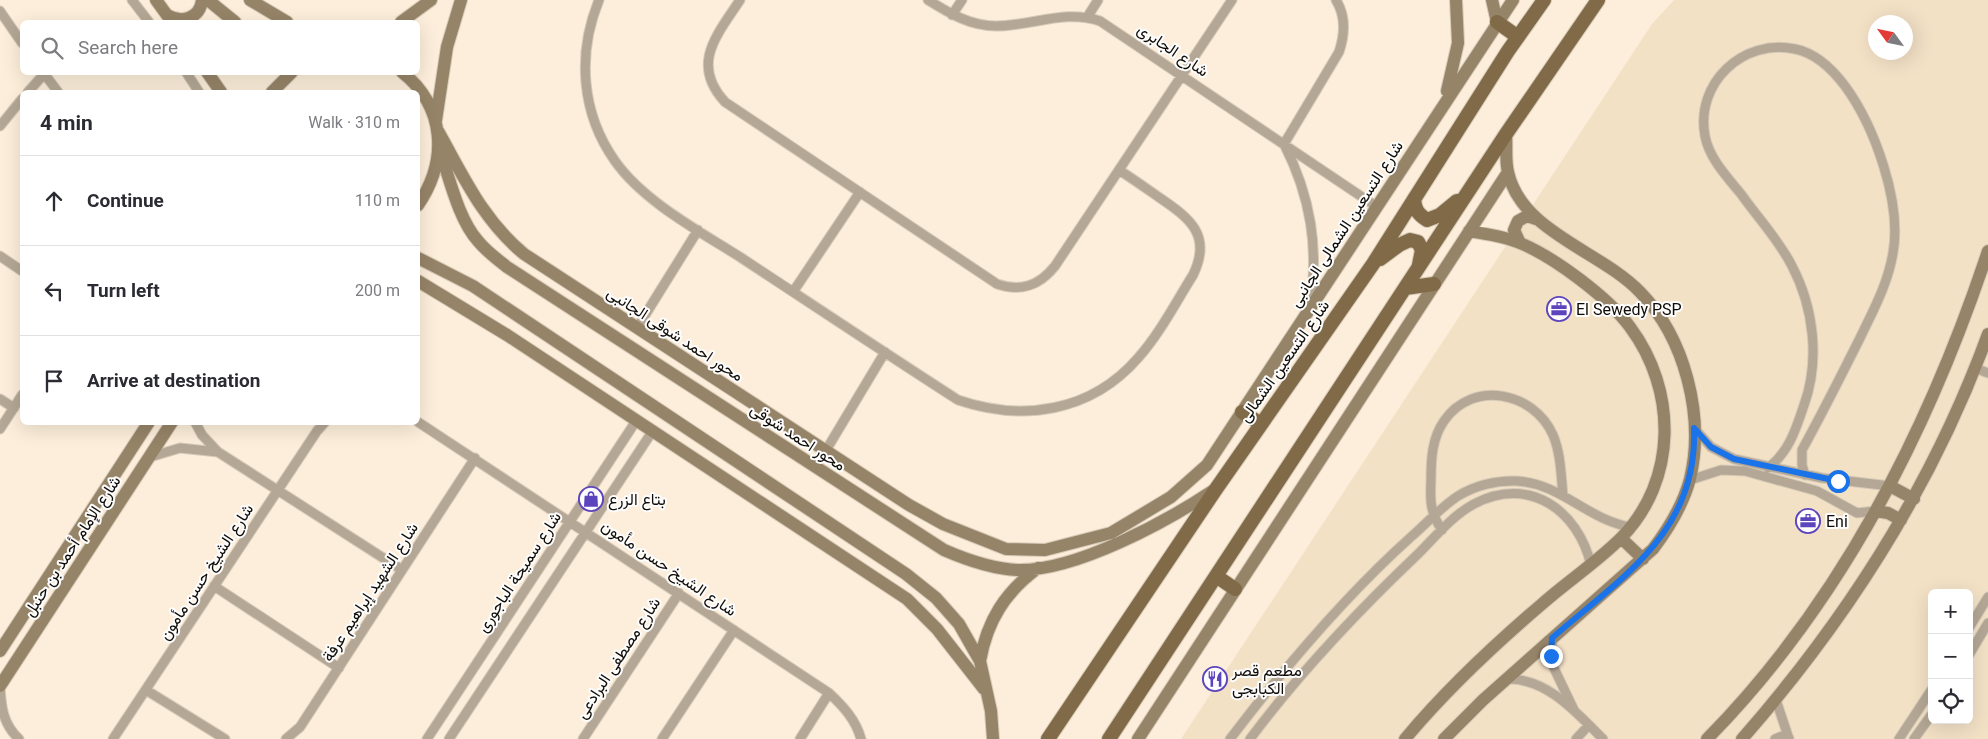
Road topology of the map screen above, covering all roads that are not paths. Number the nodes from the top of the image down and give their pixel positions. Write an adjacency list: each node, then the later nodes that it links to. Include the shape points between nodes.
1 (132, 0): 24 (street)
2 (156, 0): 23 (street)
3 (202, 0): 23 (street, via 199,10 190,18)
4 (208, 0): 25 (street)
5 (250, 0): 26 (street)
6 (431, 0): 27 (street)
7 (462, 0): 48 (street, via 447,47)
8 (599, 0): 60 (street, via 587,38 584,65 588,101 598,133 615,162 637,187)
9 (740, 0): 54 (street, via 712,42 708,54 708,73 716,93)
10 (928, 0): 21 (street, شارع الجابرى)
11 (962, 0): 21 (street)
12 (1098, 0): 22 (street)
13 (1232, 0): 37 (street)
14 (1336, 0): 50 (street, via 1344,24 1339,52)
15 (1456, 0): 46 (street, via 1458,43 1452,77)
16 (1492, 0): 28 (street)
17 (1513, 0): 28 (street, شارع التسعين الشمالى الجانبى)
18 (1544, 0): 29 (main road, شارع التسعين الشمالى)
19 (1598, 0): 49 (main road)
20 (0, 11): 30 (street)
21 (952, 15): 22 (street, شارع الجابرى, via 973,23 996,26 1073,15)
22 (1088, 16): 37 (street, شارع الجابرى, via 1112,27)
23 (170, 19)
24 (147, 20)
25 (233, 20)
26 (284, 20)
27 (405, 20)
28 (1497, 22): 29 (main road); 46 (street, شارع التسعين الشمالى الجانبى)
29 (1518, 37): 56 (main road, شارع التسعين الشمالى)
30 (20, 40)
31 (42, 75): 38 (street)
32 (45, 75): 39 (street)
33 (188, 75): 40 (street)
34 (209, 75): 41 (street)
35 (289, 75): 42 (street)
36 (405, 75): 43 (street, محور احمد شوقى الجانبى)
37 (1182, 75): 50 (street, شارع الجابرى); 52 (street)
38 (30, 90)
39 (57, 90)
40 (198, 90)
41 (220, 90)
42 (274, 90)
43 (419, 90)
44 (420, 91): 48 (street, محور احمد شوقى الجانبى)
45 (20, 101): 47 (street)
46 (1442, 106): 58 (street, شارع التسعين الشمالى الجانبى)
47 (0, 126)
48 (437, 127): 51 (street); 74 (street, محور احمد شوقى الجانبى, via 487,217 504,237 524,254)
49 (1506, 134): 53 (street); 55 (main road)
50 (1284, 144): 58 (street, شارع الجابرى); 73 (street, via 1304,188 1313,225 1314,282)
51 (439, 148): 57 (street, via 436,169); 117 (street, محور احمد شوقى, via 467,226 477,241 507,267 944,550 992,566 1018,570)
52 (1119, 170): 54 (street, via 1046,277 1018,288 997,284); 76 (street, via 1182,213 1192,223 1201,249 1199,263 1192,275 1139,358 1120,376 1081,400 1053,409 1002,412 958,400)
53 (1508, 172): 59 (street, via 1515,191); 61 (street)
54 (860, 192): 72 (street)
55 (1467, 193): 56 (main road, via 1440,215 1427,220 1415,208); 67 (main road)
56 (1414, 199): 66 (main road, شارع التسعين الشمالى)
57 (420, 202)
58 (1377, 207): 73 (street, شارع التسعين الشمالى الجانبى)
59 (1536, 219): 62 (street, via 1527,216 1518,221 1514,230); 90 (street, via 1614,270 1640,292 1661,318 1677,348 1687,378)
60 (698, 230): 72 (street); 74 (street)
61 (1468, 231): 62 (street); 70 (street)
62 (1520, 243): 111 (street, via 1555,261 1607,302 1644,346 1657,374 1663,405 1664,451 1651,495)
63 (1988, 251): 102 (street, via 1958,334)
64 (0, 256): 68 (street)
65 (420, 259): 130 (street, via 473,286 906,574 936,598 959,624)
66 (1373, 264): 67 (main road, via 1410,240 1418,242 1422,250); 85 (main road, شارع التسعين الشمالى)
67 (1419, 268): 71 (main road)
68 (20, 271)
69 (420, 282): 83 (street, via 500,330)
70 (1434, 284): 71 (main road); 121 (street)
71 (1406, 288): 119 (main road)
72 (792, 292): 76 (street)
73 (1309, 310): 82 (street, شارع التسعين الشمالى الجانبى)
74 (637, 328): 94 (street, محور احمد شوقى الجانبى)
75 (1988, 334): 77 (street)
76 (885, 352): 94 (street)
77 (1976, 368): 78 (street); 106 (street)
78 (1988, 373)
79 (20, 398): 81 (street)
80 (0, 399): 81 (street)
81 (14, 408): 91 (street)
82 (1242, 412): 85 (main road); 98 (street, شارع التسعين الشمالى الجانبى)
83 (636, 421): 92 (street); 110 (street, شارع سميحة الباجورى)
84 (420, 423): 96 (street, شارع الشيخ حسن مأمون)
85 (1260, 424): 103 (main road, شارع التسعين الشمالى)
86 (147, 425): 95 (street, شارع الإمام أحمد بن حنبل)
87 (170, 425): 97 (street, شارع الإمام أحمد بن حنبل)
88 (197, 425): 93 (street)
89 (322, 425): 104 (street, شارع الشيخ حسن مأمون)
90 (1694, 428): 99 (street, via 1722,454); 101 (street)
91 (0, 429)
92 (652, 432): 113 (street, شارع سميحة الباجورى); 136 (street, via 907,599 937,629)
93 (218, 452): 97 (street, via 180,448); 104 (street)
94 (825, 452): 98 (street, محور احمد شوقى الجانبى, via 943,524 1006,548 1045,550 1112,532 1171,497)
95 (127, 456): 97 (street); 129 (street, شارع الإمام أحمد بن حنبل)
96 (475, 458): 110 (street, شارع الشيخ حسن مأمون); 118 (street, شارع الشهيد إبراهيم عرفة)
97 (147, 462): 133 (street, شارع الإمام أحمد بن حنبل)
98 (1207, 465)
99 (1768, 468): 100 (street); 100 (street, via 1787,448 1807,397 1812,368 1810,317 1792,266 1713,157 1705,137 1704,115 1708,94 1719,75 1732,62 1749,53 1775,46 1796,49 1816,58 1846,87 1880,154 1896,227 1890,271 1876,305 1802,450)
100 (1805, 475): 102 (street)
101 (1690, 480): 107 (street, via 1721,470 1745,471 1817,491 1857,513); 115 (street, via 1670,526)
102 (1890, 486): 106 (street); 107 (street)
103 (1216, 489): 117 (street, محور احمد شوقى, via 1126,540 1090,555); 154 (main road, شارع التسعين الشمالى)
104 (278, 490): 118 (street); 120 (street, شارع الشيخ حسن مأمون)
105 (1563, 495): 108 (street, via 1535,483 1495,482 1458,496); 108 (street, via 1557,448 1542,418 1520,400 1502,395 1484,396 1468,400 1454,409 1436,436 1431,475); 111 (street, via 1596,517)
106 (1914, 499): 109 (street)
107 (1876, 511): 109 (street); 163 (street, via 1798,630)
108 (1433, 517): 112 (street); 157 (street, via 1389,557 1312,638)
109 (1901, 520): 138 (street, via 1861,586)
110 (570, 521): 113 (street, شارع الشيخ حسن مأمون); 147 (street, شارع سميحة الباجورى)
111 (1630, 527): 114 (street)
112 (1442, 530): 116 (street, via 1474,504 1492,496 1529,495 1564,513 1577,528); 158 (street, via 1324,648)
113 (586, 531): 122 (street, شارع الشيخ حسن مأمون); 148 (street, شارع سميحة الباجورى)
114 (1621, 538): 115 (street); 116 (street)
115 (1642, 559): 127 (street)
116 (1591, 564): 159 (street, via 1496,645)
117 (1038, 568): 130 (street, via 1023,579 998,608 986,634)
118 (402, 570): 131 (street, شارع الشهيد إبراهيم عرفة)
119 (1216, 576): 121 (main road); 155 (main road)
120 (214, 586): 131 (street); 134 (street, شارع الشيخ حسن مأمون)
121 (1236, 589): 156 (street)
122 (679, 593): 126 (street, شارع الشيخ حسن مأمون); 149 (street, شارع مصطفى البرادعى)
123 (1988, 597): 124 (street)
124 (1973, 621)
125 (1988, 623): 128 (street)
126 (734, 630): 135 (street, شارع الشيخ حسن مأمون); 150 (street)
127 (1552, 638): 132 (street); 139 (street, via 1552,664)
128 (1973, 648)
129 (0, 651)
130 (980, 661): 136 (street)
131 (339, 668): 146 (street, شارع الشهيد إبراهيم عرفة, via 300,727)
132 (1507, 679): 139 (street, via 1538,684); 160 (street)
133 (0, 686): 143 (street, via 4,718)
134 (146, 690): 144 (street, شارع الشيخ حسن مأمون); 145 (street)
135 (829, 692): 151 (street); 152 (street, شارع الشيخ حسن مأمون, via 849,714)
136 (987, 692): 153 (street)
137 (1928, 695): 166 (street)
138 (1776, 700): 142 (street); 164 (street)
139 (1574, 710): 141 (street)
140 (1928, 720): 167 (street)
141 (1589, 725): 161 (street); 162 (street)
142 (1789, 738): 165 (street)
143 (19, 739)
144 (113, 739)
145 (225, 739)
146 (286, 739)
147 (427, 739)
148 (449, 739)
149 (583, 739)
150 (662, 739)
151 (800, 739)
152 (861, 739)
153 (993, 739)
154 (1048, 739)
155 (1109, 739)
156 (1138, 739)
157 (1230, 739)
158 (1250, 739)
159 (1405, 739)
160 (1444, 739)
161 (1576, 739)
162 (1603, 739)
163 (1707, 739)
164 (1742, 739)
165 (1775, 739)
166 (1899, 739)
167 (1914, 739)

